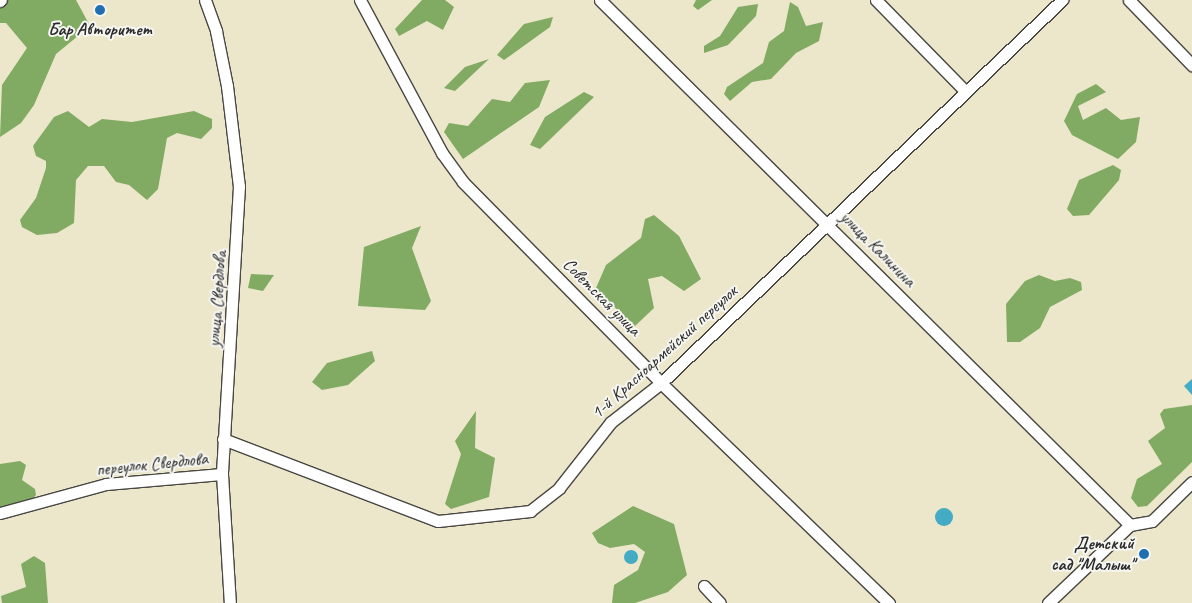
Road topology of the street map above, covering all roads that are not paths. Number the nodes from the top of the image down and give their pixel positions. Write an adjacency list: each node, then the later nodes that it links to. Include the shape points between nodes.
1 (205, 0): 11 (street, улица Свердлова, via 216,31 227,86 239,186 234,321)
2 (360, 0): 10 (street, Советская улица, via 442,153 463,182)
3 (600, 0): 9 (street, улица Калинина)
4 (876, 0): 8 (street)
5 (1062, 0): 8 (street, 1-й Красноармейский переулок)
6 (1129, 0): 7 (street)
7 (1192, 65)
8 (965, 91): 9 (street, 1-й Красноармейский переулок)
9 (829, 225): 10 (street, 1-й Красноармейский переулок); 15 (street, улица Калинина)
10 (661, 383): 11 (street, 1-й Красноармейский переулок, via 592,441 546,502 520,512 438,521); 19 (street, Советская улица)
11 (222, 439): 12 (street, улица Свердлова)
12 (222, 474): 14 (street, переулок Свердлова, via 106,484); 17 (street, улица Свердлова)
13 (1192, 482): 15 (street, via 1152,521)
14 (0, 513)
15 (1130, 525): 20 (street)
16 (704, 586): 18 (street)
17 (230, 603)
18 (720, 603)
19 (889, 603)
20 (1048, 603)

